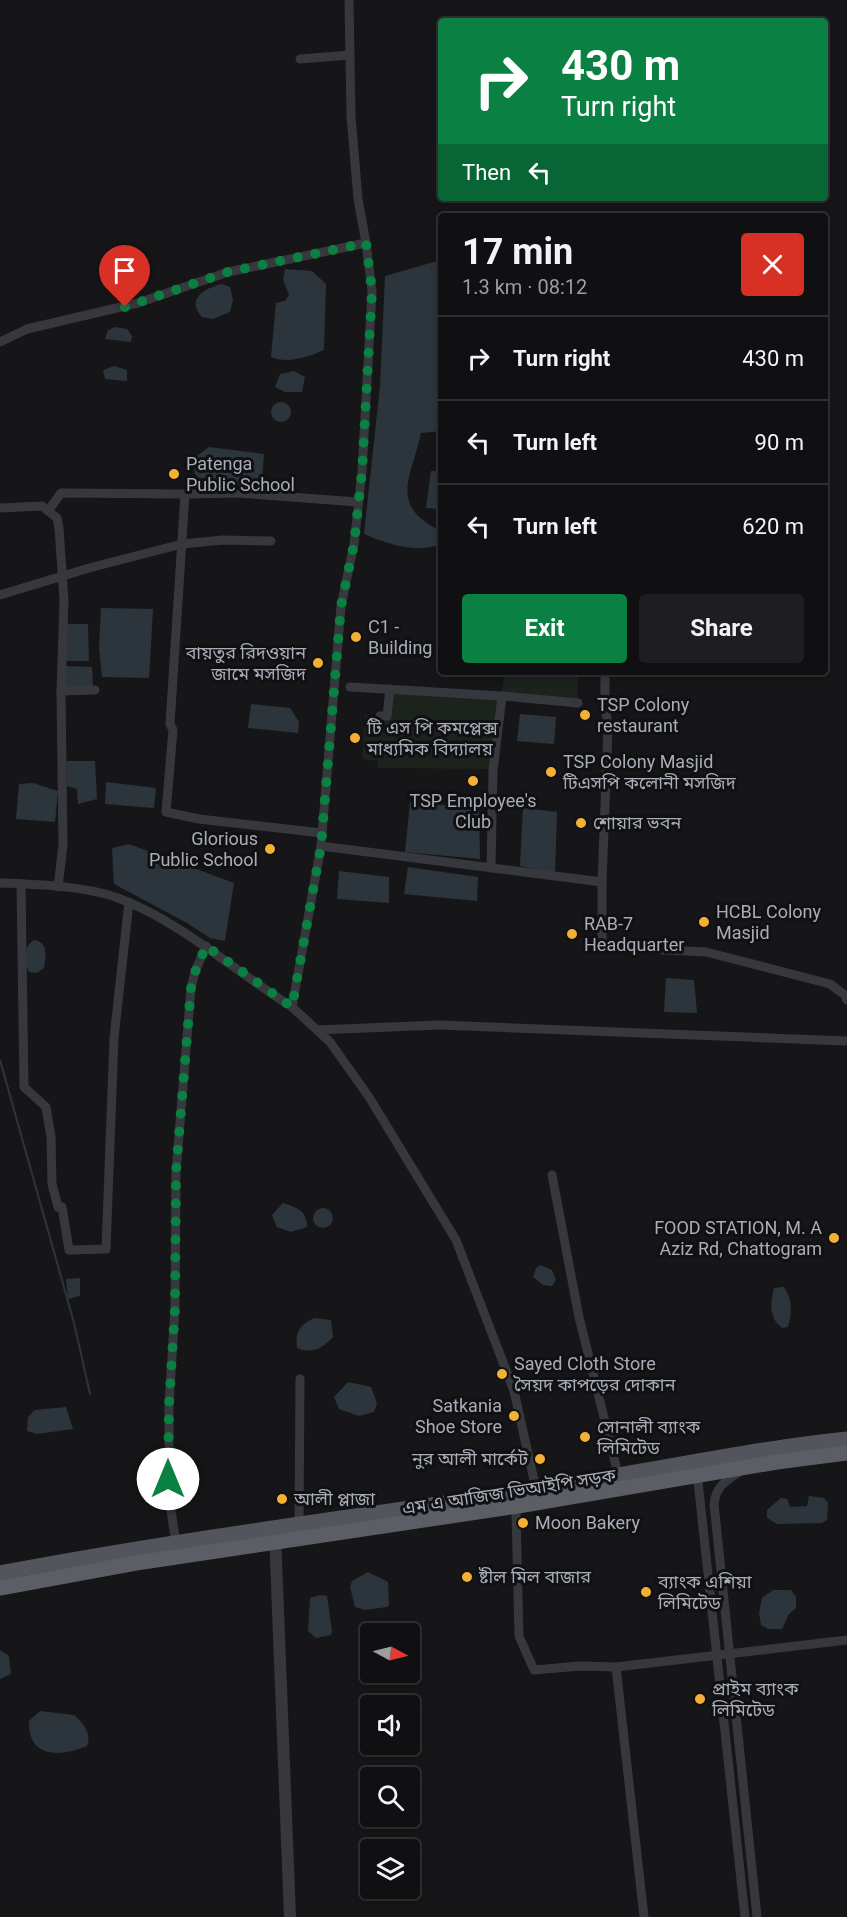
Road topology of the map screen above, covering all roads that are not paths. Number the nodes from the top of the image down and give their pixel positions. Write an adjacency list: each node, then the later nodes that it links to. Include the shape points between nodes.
1 (349, 0): 2 (street)
2 (350, 55): 3 (street); 4 (street, via 358,199)
3 (300, 59)
4 (366, 243): 5 (street, via 228,272 138,303 27,329); 7 (street, via 372,291)
5 (0, 342)
6 (185, 494): 7 (street, via 238,493); 9 (street, via 61,493); 11 (street)
7 (358, 502): 22 (street, via 341,606)
8 (0, 508): 9 (street, via 42,506)
9 (48, 511): 12 (street, via 57,518)
10 (272, 541): 11 (street)
11 (182, 544): 12 (street); 22 (street, via 172,660 173,730 166,812)
12 (62, 576): 13 (street); 18 (street)
13 (0, 595)
14 (605, 675): 25 (street, via 608,729)
15 (350, 687): 16 (street)
16 (390, 689): 19 (street); 21 (street, via 387,716)
17 (95, 690): 18 (street)
18 (61, 691): 28 (street, via 63,845)
19 (502, 696): 20 (street); 24 (street, via 493,771)
20 (578, 704)
21 (380, 716)
22 (322, 833): 23 (street)
23 (321, 846): 24 (street); 32 (street)
24 (491, 868): 25 (street)
25 (602, 882): 31 (street, via 602,938 606,946 706,952 830,984)
26 (0, 883): 27 (street)
27 (21, 884): 28 (street); 29 (street, via 24,1087 46,1107 52,1184 58,1207 62,1206 69,1250 106,1249 114,1038)
28 (58, 887): 29 (street)
29 (129, 902): 30 (street)
30 (206, 946): 32 (street); 49 (street, via 191,988 176,1172 175,1308 168,1442 169,1498)
31 (847, 1000)
32 (292, 1007): 33 (street)
33 (317, 1030): 34 (street, via 462,1025); 45 (street, via 330,1041 369,1097 456,1240 514,1391)
34 (847, 1038)
35 (552, 1175): 43 (street, via 579,1317)
36 (300, 1379): 47 (street)
37 (847, 1439): 41 (main road)
38 (847, 1445): 52 (highway, via 776,1452 530,1495 267,1533)
39 (847, 1454): 53 (highway, bridge, via 766,1463)
40 (847, 1459): 42 (main road, এম এ আজিজ ভিআইপি সড়ক)
41 (696, 1461): 43 (main road); 44 (street)
42 (738, 1473): 44 (main road, এম এ আজিজ ভিআইপি সড়ক); 56 (street, via 715,1492 714,1504)
43 (618, 1474): 45 (main road)
44 (699, 1481): 46 (main road, এম এ আজিজ ভিআইপি সড়ক); 57 (street)
45 (537, 1489): 47 (main road)
46 (516, 1513): 50 (main road, এম এ আজিজ ভিআইপি সড়ক); 58 (street, via 519,1636 534,1670)
47 (299, 1523): 48 (main road)
48 (275, 1527): 49 (main road); 50 (street)
49 (176, 1543): 51 (main road)
50 (276, 1547): 54 (main road, এম এ আজিজ ভিআইপি সড়ক); 59 (street)
51 (0, 1573)
52 (0, 1578)
53 (0, 1588)
54 (0, 1594)
55 (847, 1640): 56 (street)
56 (728, 1654): 57 (street); 62 (street)
57 (718, 1656): 58 (street); 61 (street)
58 (616, 1667): 60 (street)
59 (290, 1917)
60 (644, 1917)
61 (745, 1917)
62 (757, 1917)

